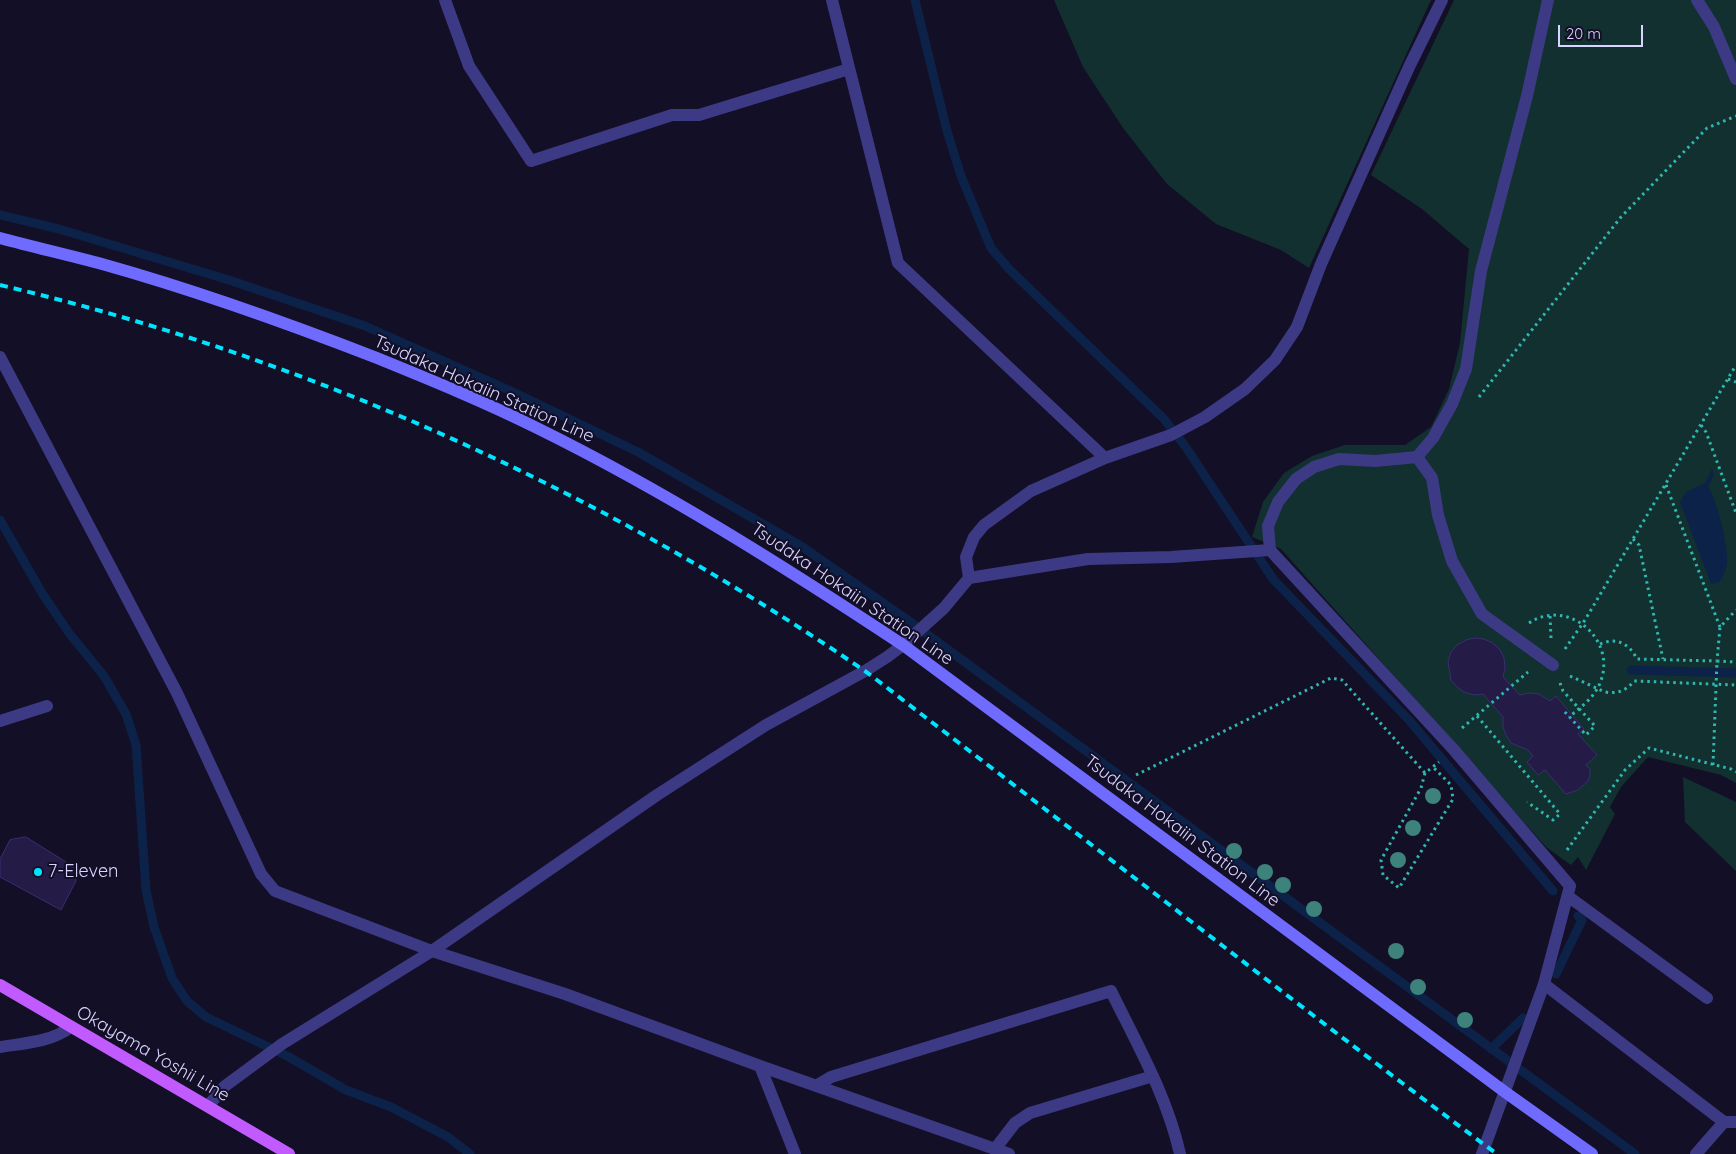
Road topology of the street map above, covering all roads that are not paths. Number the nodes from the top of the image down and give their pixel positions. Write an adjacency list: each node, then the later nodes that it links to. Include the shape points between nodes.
1 (445, 0): 6 (street, via 470,66 531,161 672,114 699,115)
2 (832, 0): 6 (street)
3 (1442, 0): 11 (street, via 1321,264 1297,327 1275,360 1245,389 1205,417 1175,433)
4 (1548, 0): 10 (street, via 1481,271 1466,369 1452,404 1433,438)
5 (1697, 0): 7 (street, via 1714,27)
6 (849, 69): 11 (street, via 898,262)
7 (1736, 78)
8 (0, 238): 14 (main road, Tsudaka Hokaiin Station Line, via 103,264 311,332 536,427 695,514 808,582)
9 (0, 358): 19 (street, via 177,693 261,874 275,891 290,898)
10 (1417, 457): 12 (street, via 1376,461 1339,459 1314,467 1296,479 1278,502); 15 (street, via 1432,478 1438,515 1452,560 1482,614)
11 (1104, 458): 13 (street, via 1032,492 984,525 974,537 966,557)
12 (1260, 551): 13 (street, via 1088,559); 18 (street, via 1446,741 1570,886)
13 (969, 578): 14 (street, via 944,608)
14 (903, 645): 19 (street, via 865,672 766,725 657,795); 28 (main road, Tsudaka Hokaiin Station Line)
15 (1553, 665)
16 (47, 706): 17 (street)
17 (0, 721)
18 (1568, 897): 20 (street); 22 (street)
19 (432, 952): 25 (street, via 565,994); 29 (street, via 282,1044 225,1086)
20 (1544, 984): 28 (street); 30 (street)
21 (0, 985): 23 (main road, Okayama Yoshii Line)
22 (1707, 998)
23 (71, 1027): 24 (street, via 42,1041); 29 (main road, Okayama Yoshii Line)
24 (0, 1047)
25 (760, 1066): 27 (street); 33 (street)
26 (1153, 1076): 27 (street, via 1111,991 830,1077); 31 (street, via 1030,1113 1015,1123); 35 (street)
27 (816, 1086): 31 (street)
28 (1505, 1092): 36 (street); 37 (main road, Tsudaka Hokaiin Station Line)
29 (208, 1106): 32 (main road, Okayama Yoshii Line)
30 (1730, 1122): 38 (street)
31 (995, 1150): 34 (street)
32 (289, 1154)
33 (795, 1154)
34 (1009, 1154)
35 (1180, 1154)
36 (1482, 1154)
37 (1592, 1154)
38 (1696, 1154)

